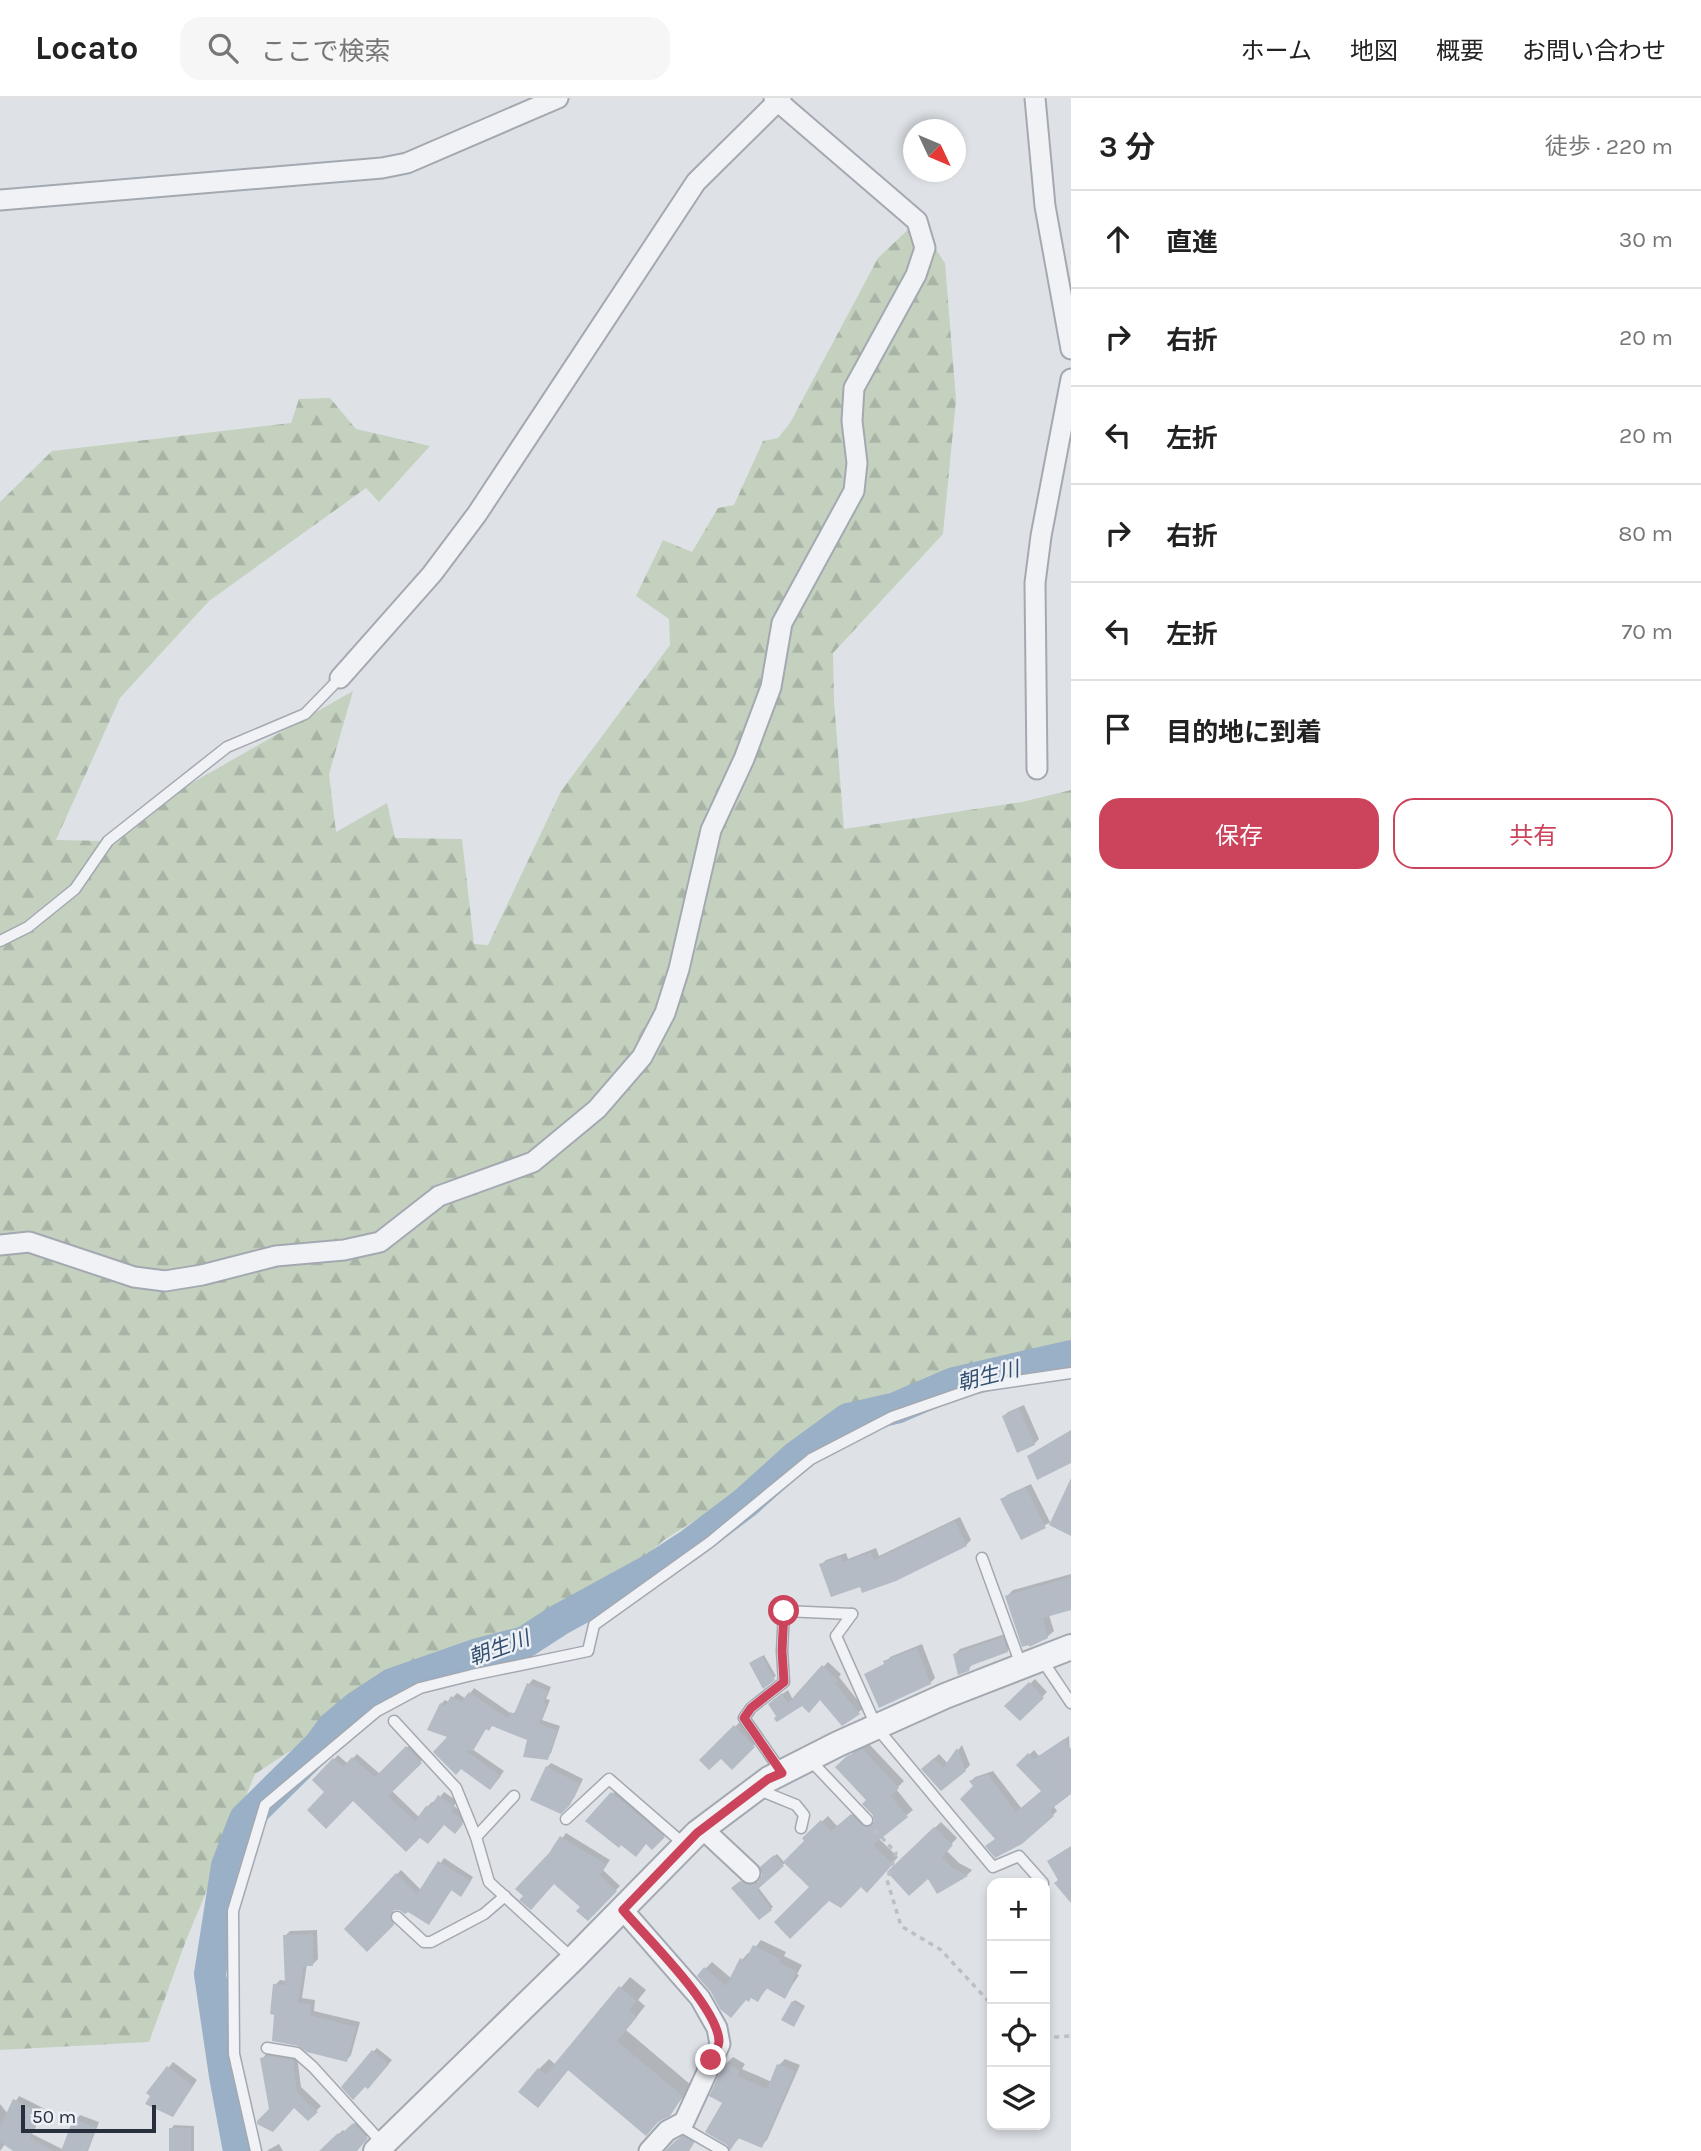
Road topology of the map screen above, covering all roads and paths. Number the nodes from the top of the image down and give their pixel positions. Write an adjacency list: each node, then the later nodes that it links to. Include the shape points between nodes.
1 (558, 98): 4 (street, via 407,163 382,168)
2 (1035, 98): 5 (street, via 1045,206)
3 (778, 99): 7 (street, via 696,182 477,514 432,574); 10 (street, via 916,221 925,248 916,275 854,388 857,463 853,491 782,623 771,687 711,830 679,969 665,1013 642,1056 597,1109 533,1162 439,1196 380,1242 276,1256 165,1281 134,1277 29,1242)
4 (0, 200)
5 (1071, 349)
6 (1071, 379): 8 (street, via 1035,583)
7 (340, 678): 9 (lane, via 305,714 227,747 108,841 75,889 28,927)
8 (1037, 769)
9 (0, 941)
10 (0, 1245)
11 (1071, 1373): 39 (lane, via 981,1386 892,1418 811,1459 710,1542 594,1625 587,1651 420,1688 377,1711 265,1805 233,1911 234,2054)
12 (982, 1558): 14 (lane)
13 (1071, 1647): 14 (street)
14 (1031, 1662): 15 (lane); 17 (street)
15 (1071, 1703)
16 (394, 1721): 25 (lane, via 456,1788)
17 (877, 1728): 18 (street); 19 (lane, via 836,1636 852,1614 784,1611 784,1682 744,1718); 28 (lane, via 993,1867 1018,1856)
18 (810, 1760): 19 (street); 23 (lane)
19 (782, 1773): 20 (street)
20 (756, 1789): 24 (lane, via 796,1804 804,1815); 26 (street)
21 (514, 1796): 25 (lane)
22 (566, 1819): 26 (lane, via 609,1779)
23 (867, 1820): 33 (path, via 896,1853 887,1880 901,1926 941,1950)
24 (801, 1828)
25 (477, 1837): 29 (lane, via 489,1882)
26 (694, 1837): 27 (street); 30 (street)
27 (750, 1873)
28 (1038, 1878)
29 (505, 1896): 31 (lane, via 484,1914 431,1942 424,1942); 32 (lane)
30 (623, 1910): 32 (street); 37 (street, via 700,1998 717,2028 720,2044 684,2122)
31 (397, 1917)
32 (573, 1959): 38 (street)
33 (991, 2004)
34 (1070, 2035): 35 (path)
35 (1050, 2036)
36 (267, 2048): 38 (lane, via 297,2053 313,2067)
37 (678, 2125): 40 (street); 41 (lane)
38 (380, 2148)
39 (256, 2151)
40 (649, 2151)
41 (723, 2151)

